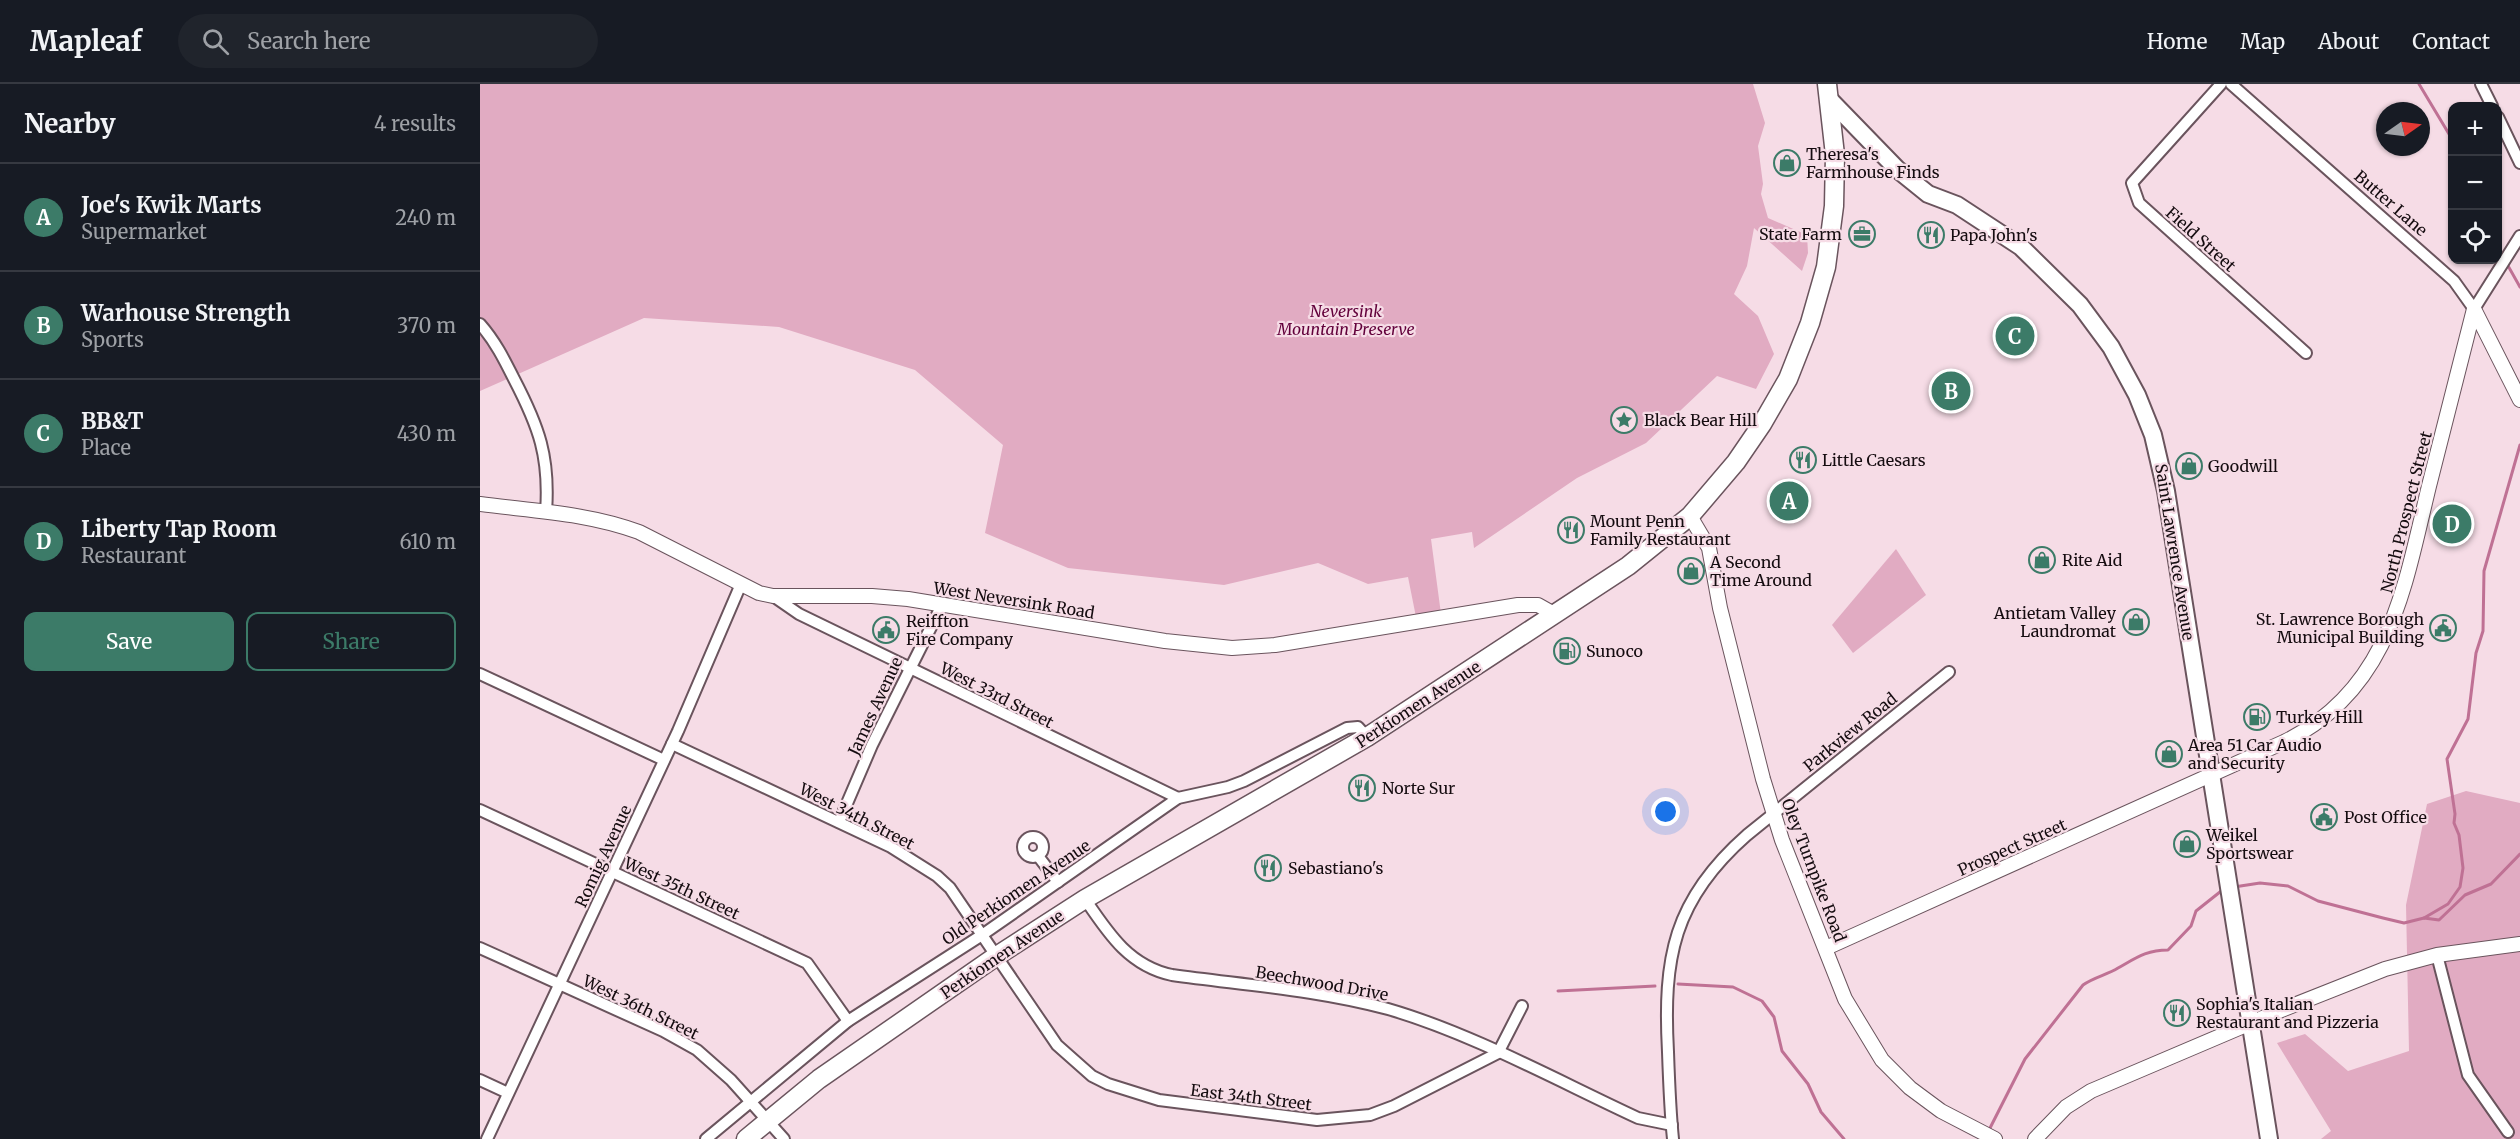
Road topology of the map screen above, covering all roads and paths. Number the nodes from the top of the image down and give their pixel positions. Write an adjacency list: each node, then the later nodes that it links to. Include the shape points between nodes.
1 (2221, 84): 11 (street, Field Street, via 2132,183 2139,203)
2 (2231, 84): 9 (street, Butter Lane, via 2454,281)
3 (2481, 84): 5 (street)
4 (1829, 92): 15 (main road, Perkiomen Avenue, via 1835,155 1834,206 1826,267 1810,322 1788,379 1762,424); 26 (main road, Saint Lawrence Avenue, via 1884,158 1928,194 1987,223 2041,264 2092,320 2126,372 2145,415 2163,476)
5 (2490, 102)
6 (2502, 126): 7 (street)
7 (2520, 164)
8 (2520, 236): 9 (street)
9 (2474, 309): 12 (street, Butter Lane); 26 (street, North Prospect Street, via 2402,598 2381,648 2354,688 2322,719 2295,737)
10 (480, 324): 14 (street, via 498,345 542,440 548,474)
11 (2306, 353)
12 (2520, 400)
13 (480, 504): 14 (street, West Neversink Road)
14 (546, 512): 16 (street, West Neversink Road, via 600,519 639,531)
15 (1690, 516): 19 (main road, Perkiomen Avenue, via 1628,566); 29 (street, Oley Turnpike Road, via 1709,548 1723,619)
16 (741, 584): 17 (street, West Neversink Road); 24 (street, Romig Avenue)
17 (773, 596): 18 (street, West Neversink Road, via 872,596); 20 (street, West 33rd Street, via 799,614)
18 (942, 605): 19 (street, West Neversink Road, via 1232,648 1275,645 1518,605 1538,605); 20 (street, James Avenue)
19 (1554, 614): 23 (main road, Perkiomen Avenue)
20 (910, 668): 27 (street, West 33rd Street); 30 (street, James Avenue)
21 (1949, 672): 29 (street, Parkview Road)
22 (480, 674): 25 (street)
23 (1367, 737): 27 (street, Old Perkiomen Avenue, via 1358,727 1347,728 1244,781); 34 (main road, Perkiomen Avenue)
24 (672, 744): 25 (street, Romig Avenue); 30 (street, West 34th Street)
25 (664, 760): 32 (street, Romig Avenue)
26 (2210, 775): 38 (street, Prospect Street); 44 (main road, Saint Lawrence Avenue)
27 (1178, 798): 33 (street, Old Perkiomen Avenue)
28 (480, 810): 32 (street, West 35th Street)
29 (1774, 813): 38 (street, Oley Turnpike Road); 50 (street, Parkview Road, via 1733,847 1702,882 1674,944 1667,971 1665,1007)
30 (839, 822): 35 (street, West 34th Street, via 891,847 937,876 950,888)
31 (1038, 856): 33 (street)
32 (612, 872): 41 (street, Romig Avenue); 43 (street, West 35th Street, via 807,963)
33 (1058, 882): 35 (street, Old Perkiomen Avenue)
34 (1085, 899): 40 (main road, Perkiomen Avenue); 45 (street, Beechwood Drive, via 1121,948 1137,962 1157,971 1386,1009)
35 (982, 935): 40 (street, West 34th Street); 43 (street, Old Perkiomen Avenue)
36 (2520, 944): 39 (street)
37 (480, 948): 41 (street, West 36th Street)
38 (1826, 948): 57 (street, Oley Turnpike Road, via 1845,999 1882,1060 1923,1098)
39 (2437, 955): 44 (street, via 2357,979); 51 (street, via 2468,1075)
40 (995, 957): 45 (street, East 34th Street, via 1045,1031 1075,1062 1116,1088 1159,1100 1303,1119 1348,1119 1394,1106); 49 (main road, Perkiomen Avenue, via 819,1079)
41 (560, 985): 47 (street, Romig Avenue); 48 (street, West 36th Street, via 697,1050)
42 (1522, 1006): 45 (street)
43 (848, 1021): 48 (street, Old Perkiomen Avenue)
44 (2252, 1023): 58 (street, via 2084,1095 2066,1107); 59 (main road, Saint Lawrence Avenue)
45 (1498, 1053): 50 (street, Beechwood Drive, via 1638,1118)
46 (480, 1080): 47 (street)
47 (508, 1093): 52 (street, Romig Avenue)
48 (750, 1101): 49 (street, West 36th Street); 53 (street, Old Perkiomen Avenue)
49 (769, 1122): 54 (main road, Perkiomen Avenue); 55 (street, West 36th Street)
50 (1672, 1125): 56 (street, Parkview Road)
51 (2508, 1132)
52 (487, 1139)
53 (705, 1139)
54 (746, 1139)
55 (784, 1139)
56 (1673, 1139)
57 (1995, 1139)
58 (2035, 1139)
59 (2269, 1139)

